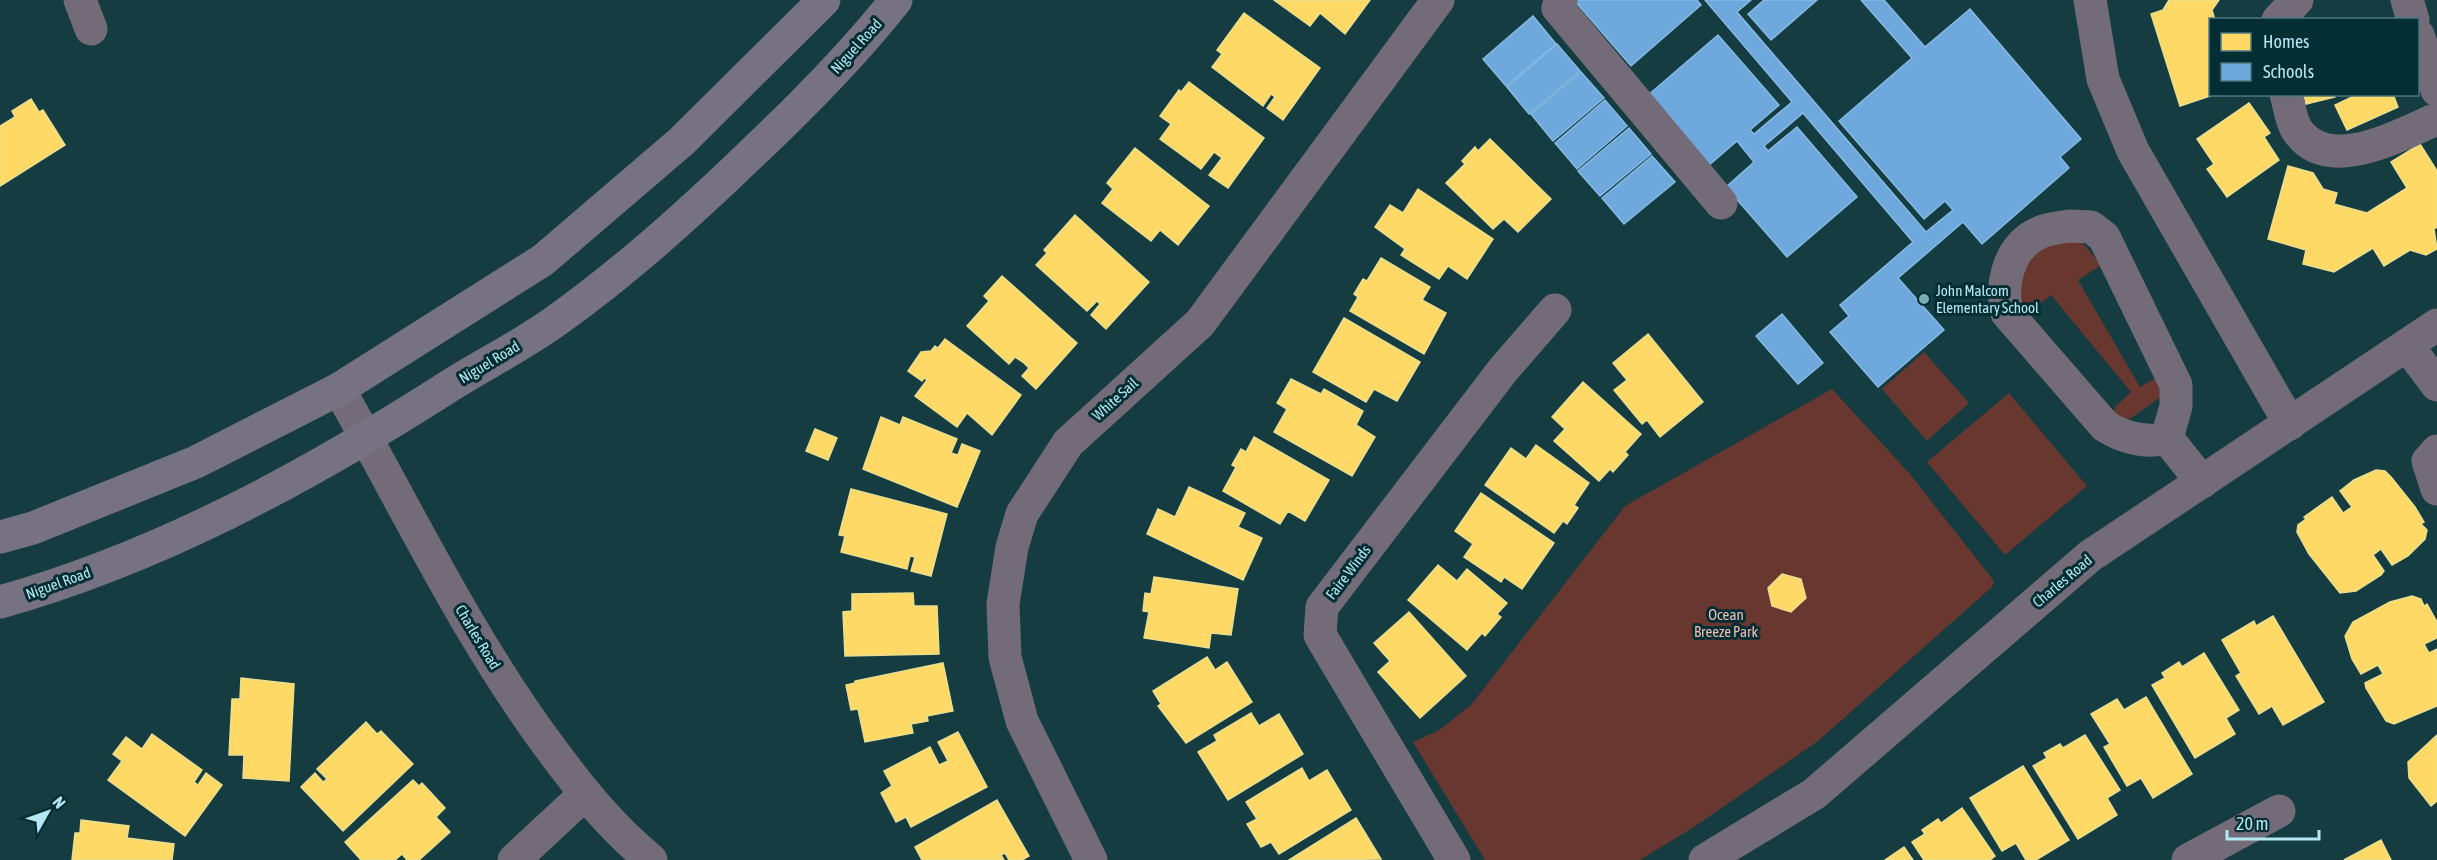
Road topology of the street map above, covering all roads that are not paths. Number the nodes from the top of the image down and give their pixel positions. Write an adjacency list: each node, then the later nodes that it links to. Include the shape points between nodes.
1 (824, 0): 18 (main road, via 682,141 543,260)
2 (896, 0): 20 (main road, Niguel Road, via 790,117 678,225 556,321)
3 (1438, 0): 31 (street, White Sail, via 1200,323 1068,442 1022,514 1002,604 1005,657 1022,721)
4 (1561, 0): 14 (street, via 1558,8)
5 (2090, 0): 19 (street, via 2103,79 2133,151)
6 (2297, 0): 8 (street)
7 (2408, 0): 9 (street)
8 (2280, 18)
9 (2412, 18)
10 (2419, 38): 11 (street)
11 (2437, 90)
12 (2287, 96): 13 (street, via 2296,129 2313,146 2344,153 2379,144)
13 (2437, 119)
14 (1721, 203)
15 (1555, 310): 32 (street, Faire Winds, via 1503,370 1322,607 1320,635)
16 (2426, 340): 17 (street); 19 (street, Charles Road)
17 (2437, 385)
18 (339, 389): 20 (street, Charles Road); 25 (main road, via 196,462 33,528)
19 (2290, 424): 23 (street, Charles Road)
20 (367, 438): 26 (main road, Niguel Road, via 209,524 46,589); 27 (street, Charles Road, via 482,647)
21 (2167, 438): 21 (street, via 2176,406 2176,385 2104,237 2091,227 2069,226 2040,232 2018,249 2007,270 2003,295 2007,313 2104,426 2118,435); 23 (street)
22 (2437, 451): 24 (street, via 2428,461)
23 (2202, 482): 33 (street, Charles Road, via 2090,556 1814,794)
24 (2437, 489)
25 (0, 537)
26 (0, 602)
27 (585, 794): 29 (street); 30 (street, Charles Road, via 626,840)
28 (2279, 811): 34 (street)
29 (514, 860)
30 (651, 860)
31 (1091, 860)
32 (1454, 860)
33 (1705, 860)
34 (2188, 860)

